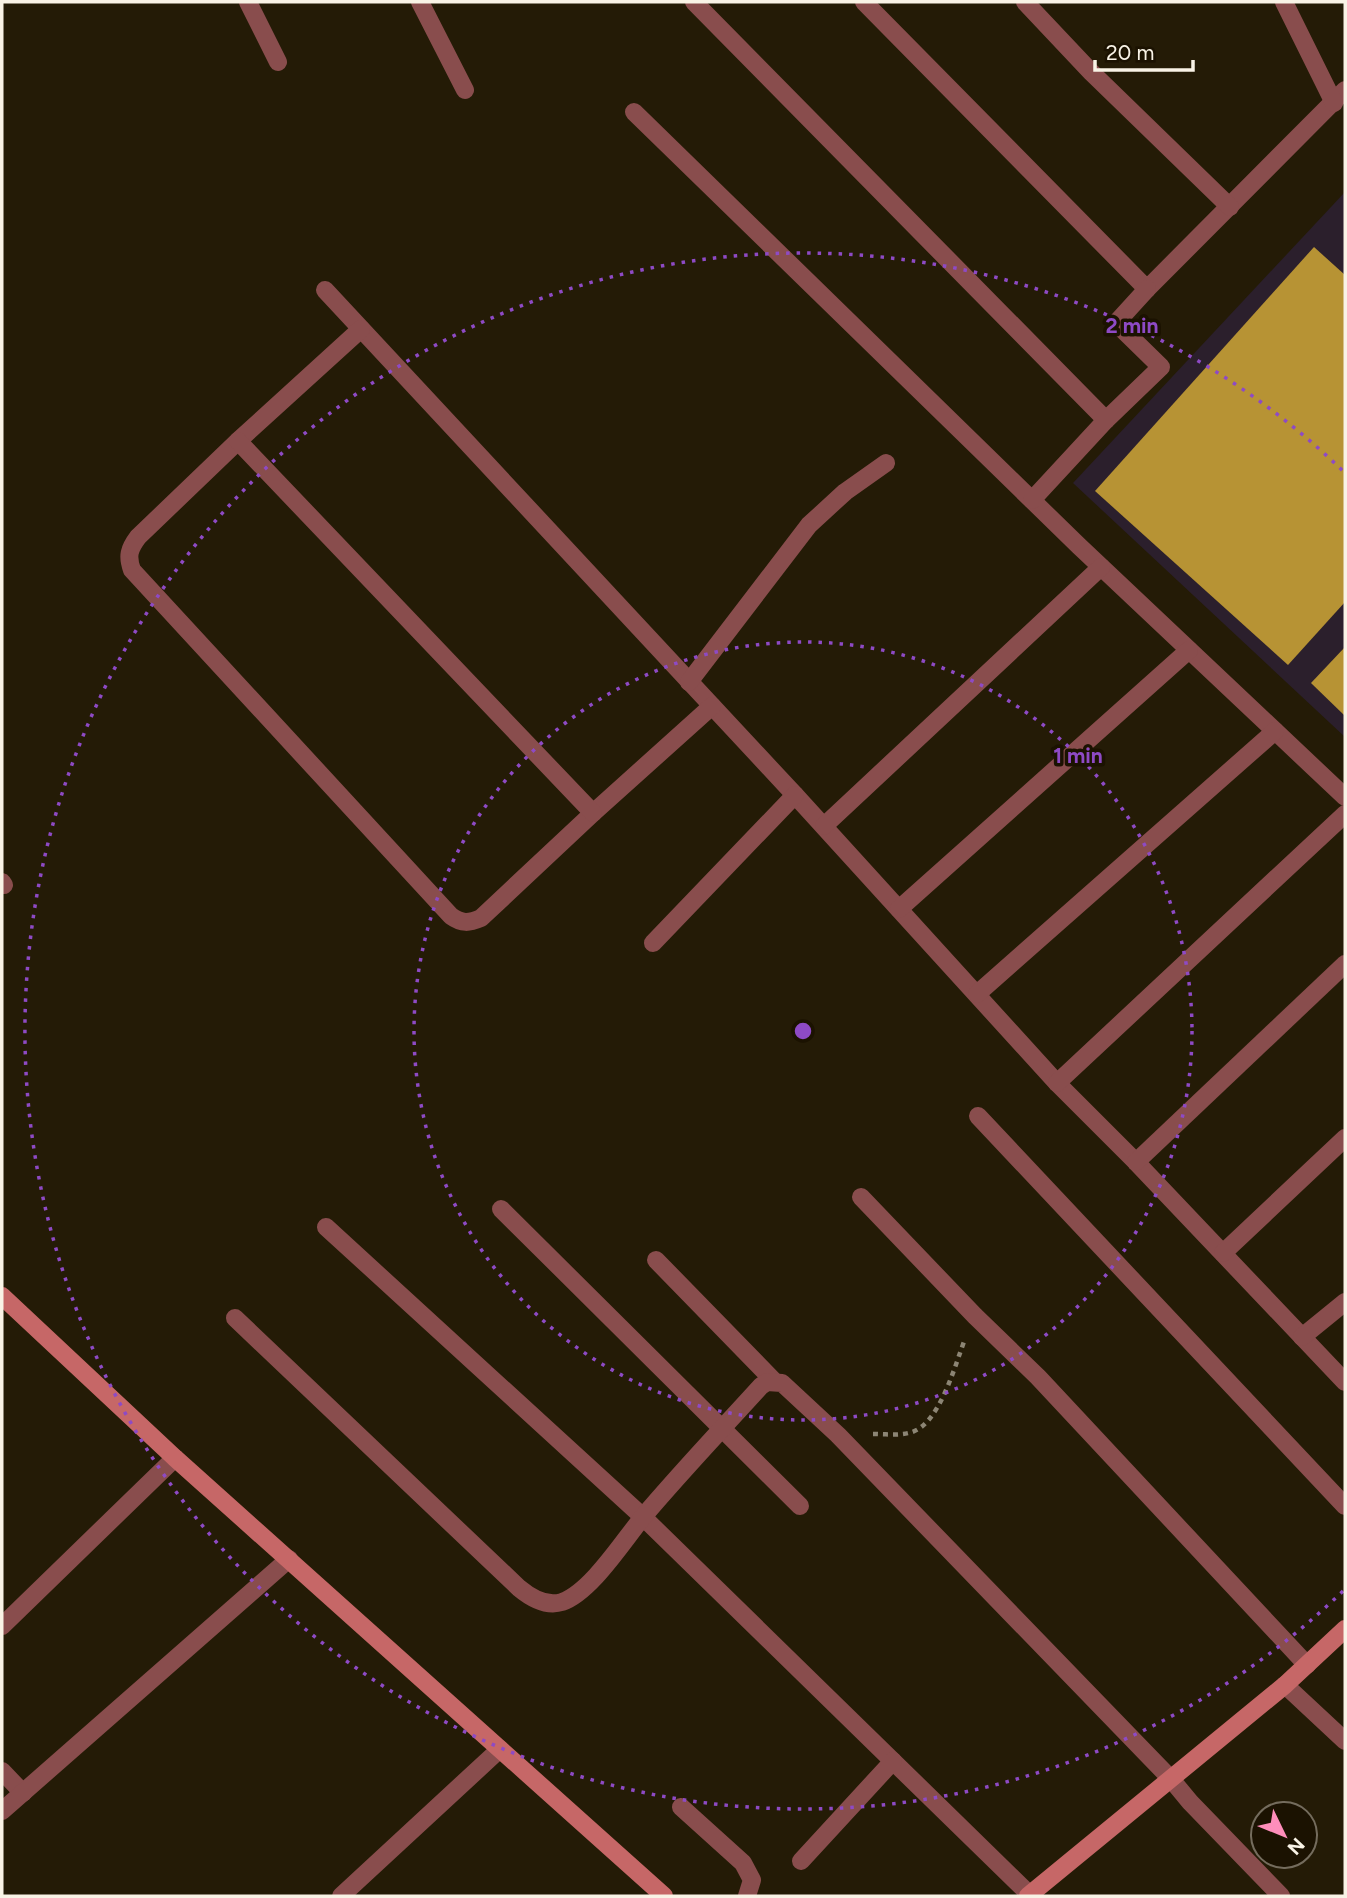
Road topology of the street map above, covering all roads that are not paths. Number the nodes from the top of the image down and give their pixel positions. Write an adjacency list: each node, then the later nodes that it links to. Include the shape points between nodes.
1 (247, 2): 7 (street)
2 (420, 2): 8 (street)
3 (694, 2): 15 (street)
4 (864, 2): 12 (street)
5 (1025, 2): 11 (street)
6 (1283, 2): 9 (street)
7 (278, 62)
8 (465, 90)
9 (1340, 96): 11 (street)
10 (634, 112): 18 (street)
11 (1230, 207): 12 (street)
12 (1147, 289): 15 (street, via 1116,323 1161,366)
13 (325, 290): 14 (street)
14 (361, 329): 16 (street); 21 (street)
15 (1106, 420): 18 (street)
16 (238, 441): 26 (street); 26 (street, via 138,537 128,559 132,570 451,916 470,923 481,918)
17 (886, 463): 21 (street, via 809,525)
18 (1032, 500): 19 (street)
19 (1101, 566): 20 (street); 28 (street)
20 (1189, 650): 23 (street); 29 (street)
21 (690, 682): 22 (street)
22 (712, 706): 24 (street); 26 (street)
23 (1275, 730): 25 (street); 32 (street)
24 (795, 795): 28 (street); 30 (street)
25 (1345, 797)
26 (593, 813)
27 (1345, 814): 33 (street)
28 (824, 826): 29 (street)
29 (899, 909): 32 (street)
30 (653, 943)
31 (1345, 964): 36 (street)
32 (977, 994): 33 (street)
33 (1057, 1083): 36 (street)
34 (978, 1115): 51 (street)
35 (1345, 1138): 40 (street)
36 (1136, 1162): 40 (street)
37 (861, 1197): 56 (street, via 1038,1377)
38 (501, 1209): 48 (street)
39 (326, 1227): 52 (street)
40 (1223, 1253): 45 (street)
41 (656, 1261): 46 (street)
42 (2, 1296): 49 (street)
43 (1345, 1302): 45 (street)
44 (235, 1318): 52 (street, via 530,1597 560,1603 574,1596)
45 (1303, 1337): 47 (street)
46 (774, 1381): 48 (street, via 761,1386); 62 (street, via 782,1383 838,1435)
47 (1345, 1382)
48 (722, 1429): 50 (street); 52 (street)
49 (176, 1458): 53 (street); 54 (street)
50 (800, 1506)
51 (1345, 1506)
52 (643, 1517): 60 (street)
53 (289, 1559): 59 (street); 63 (street)
54 (2, 1626)
55 (1345, 1629): 56 (street)
56 (1307, 1665): 57 (street)
57 (1285, 1685): 58 (street); 62 (street)
58 (1345, 1741)
59 (500, 1749): 67 (street); 68 (street)
60 (894, 1761): 66 (street); 70 (street)
61 (2, 1771): 63 (street)
62 (1171, 1779): 70 (street); 71 (street)
63 (23, 1793): 65 (street)
64 (681, 1807): 69 (street, via 743,1863 752,1880)
65 (2, 1811)
66 (801, 1861)
67 (341, 1896)
68 (664, 1896)
69 (747, 1896)
70 (1029, 1896)
71 (1281, 1896)

